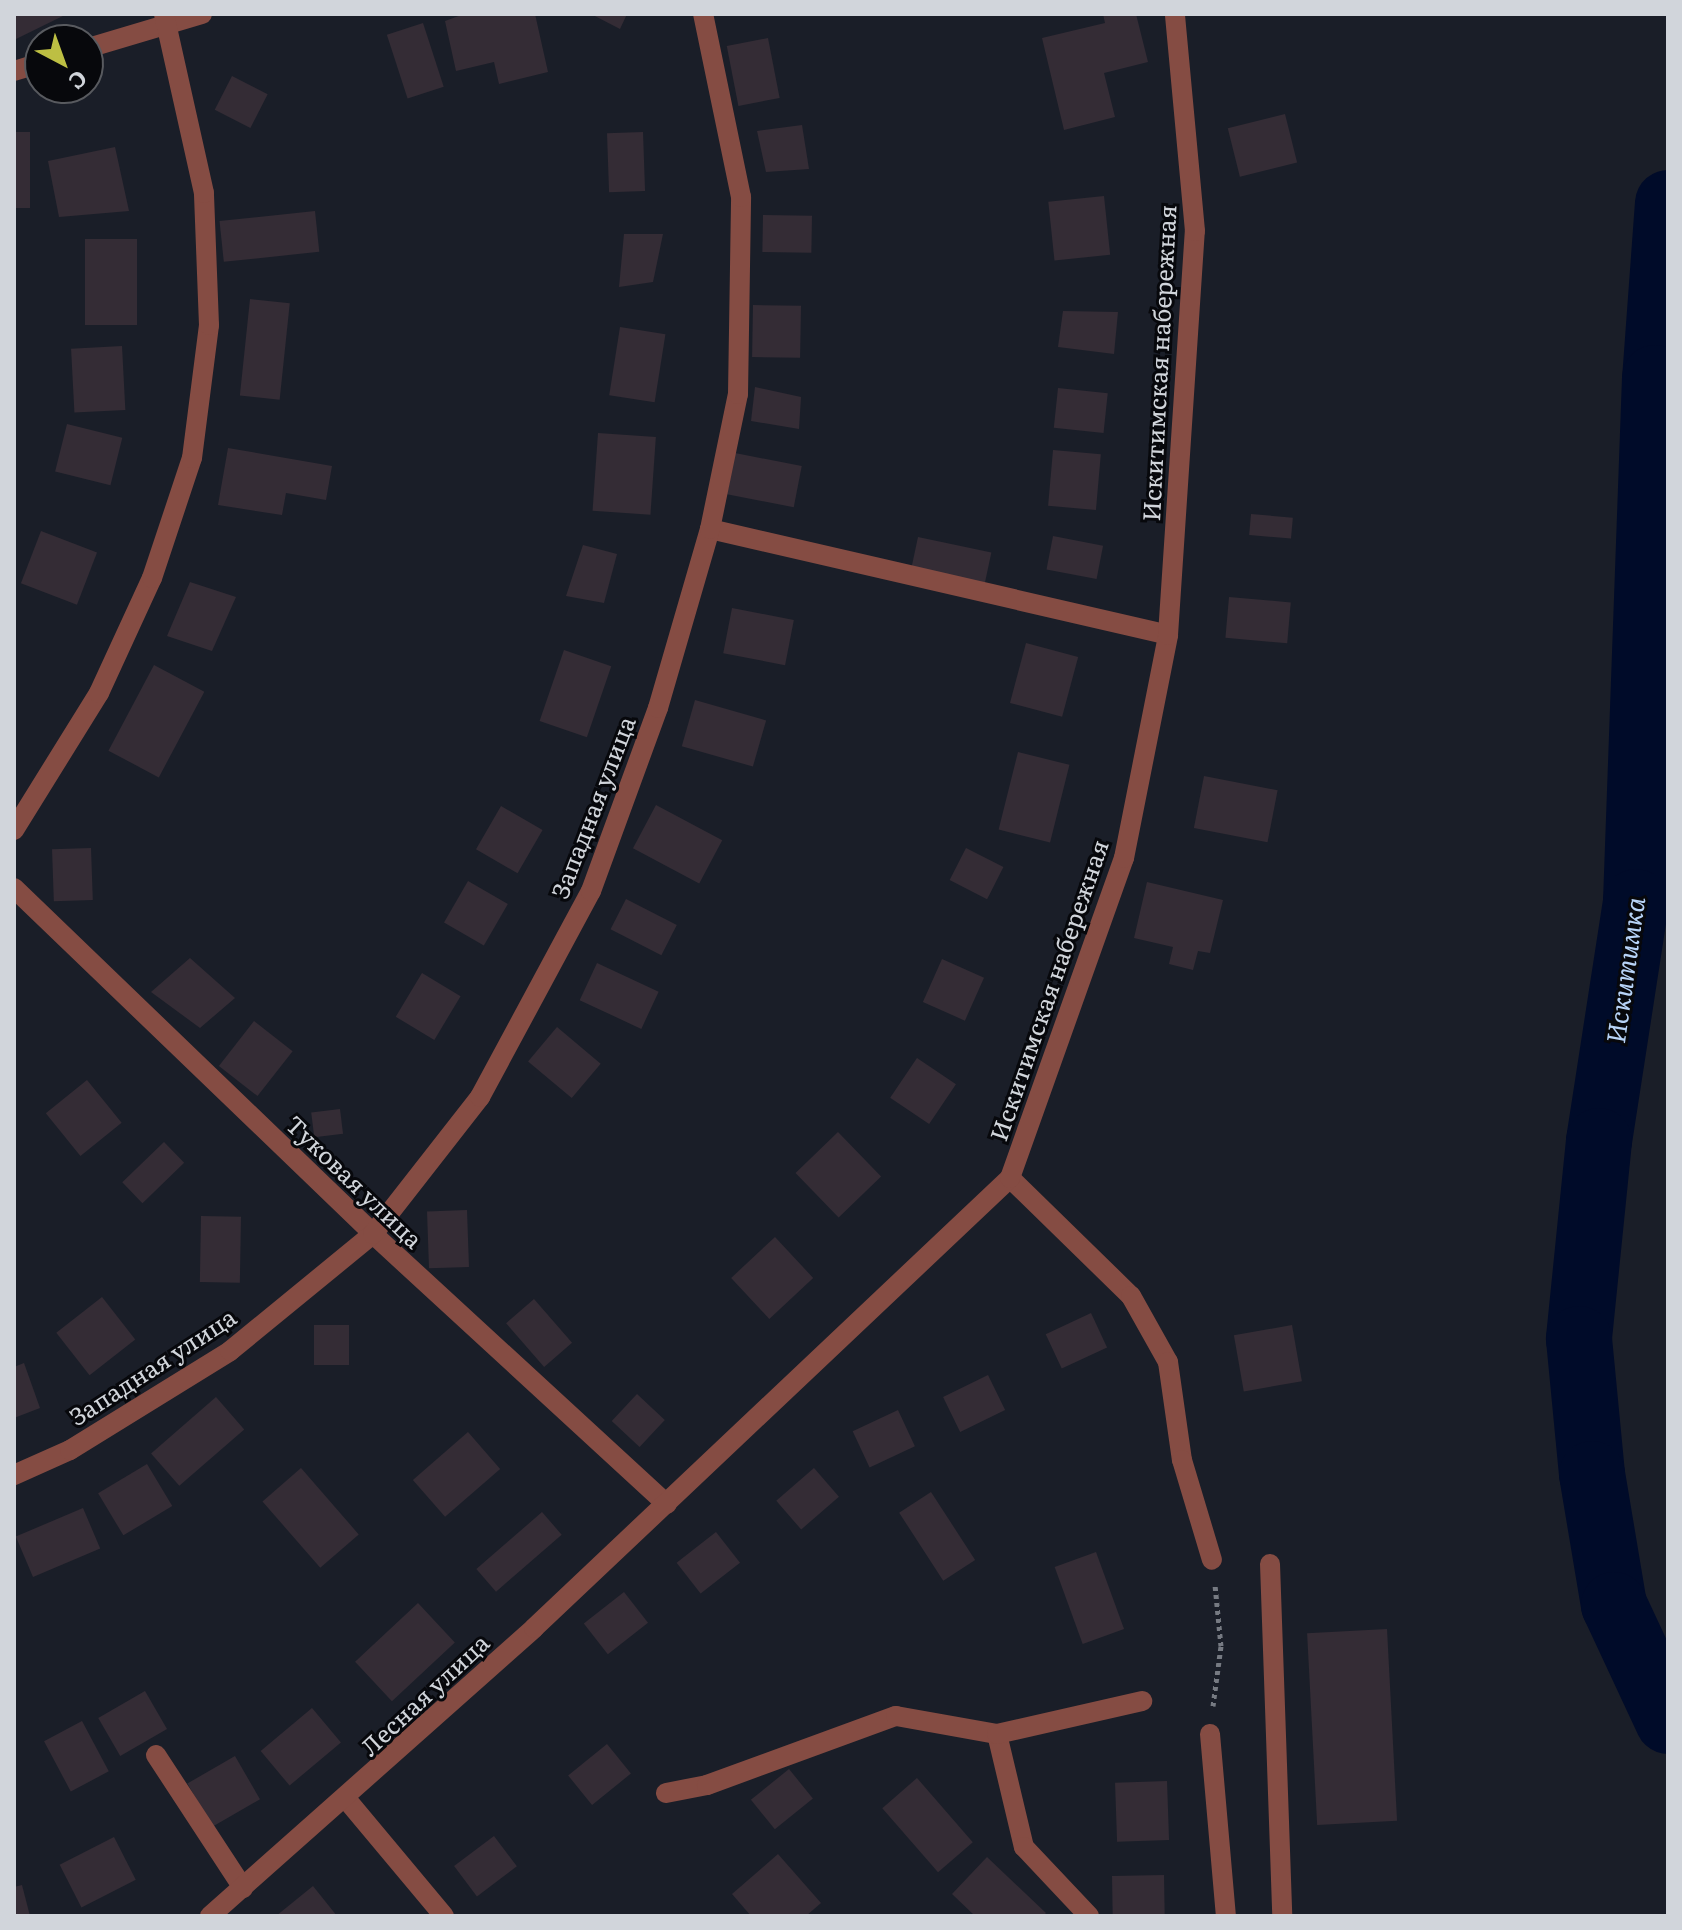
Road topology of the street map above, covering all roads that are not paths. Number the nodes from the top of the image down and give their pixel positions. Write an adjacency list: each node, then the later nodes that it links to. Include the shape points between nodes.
1 (202, 14): 4 (lane)
2 (703, 14): 6 (lane, Западная улица, via 741,197 738,394)
3 (1175, 14): 7 (lane, Искитимская набережная, via 1195,231)
4 (166, 19): 5 (lane); 8 (lane, via 204,193 209,325 192,458 152,578 99,693)
5 (104, 42)
6 (710, 529): 7 (lane); 11 (lane, Западная улица, via 658,708 591,891 480,1097)
7 (1168, 635): 10 (lane, Искитимская набережная, via 1124,858)
8 (14, 830)
9 (14, 888): 11 (lane, Туковая улица)
10 (1010, 1178): 13 (lane, Искитимская набережная); 14 (lane, via 1131,1296 1168,1362 1182,1460)
11 (373, 1234): 12 (lane, Западная улица, via 230,1351 70,1450); 13 (lane, Туковая улица)
12 (14, 1475)
13 (667, 1504): 21 (lane, Лесная улица)
14 (1212, 1560)
15 (1270, 1564): 27 (lane)
16 (1142, 1701): 17 (lane)
17 (997, 1734): 20 (lane, via 896,1716 707,1785); 25 (lane, via 1024,1847)
18 (1210, 1734): 26 (lane)
19 (156, 1755): 22 (lane)
20 (666, 1793)
21 (347, 1800): 22 (lane, Лесная улица); 24 (lane)
22 (243, 1888): 23 (lane, Лесная улица)
23 (210, 1916)
24 (444, 1916)
25 (1089, 1916)
26 (1226, 1916)
27 (1282, 1916)

